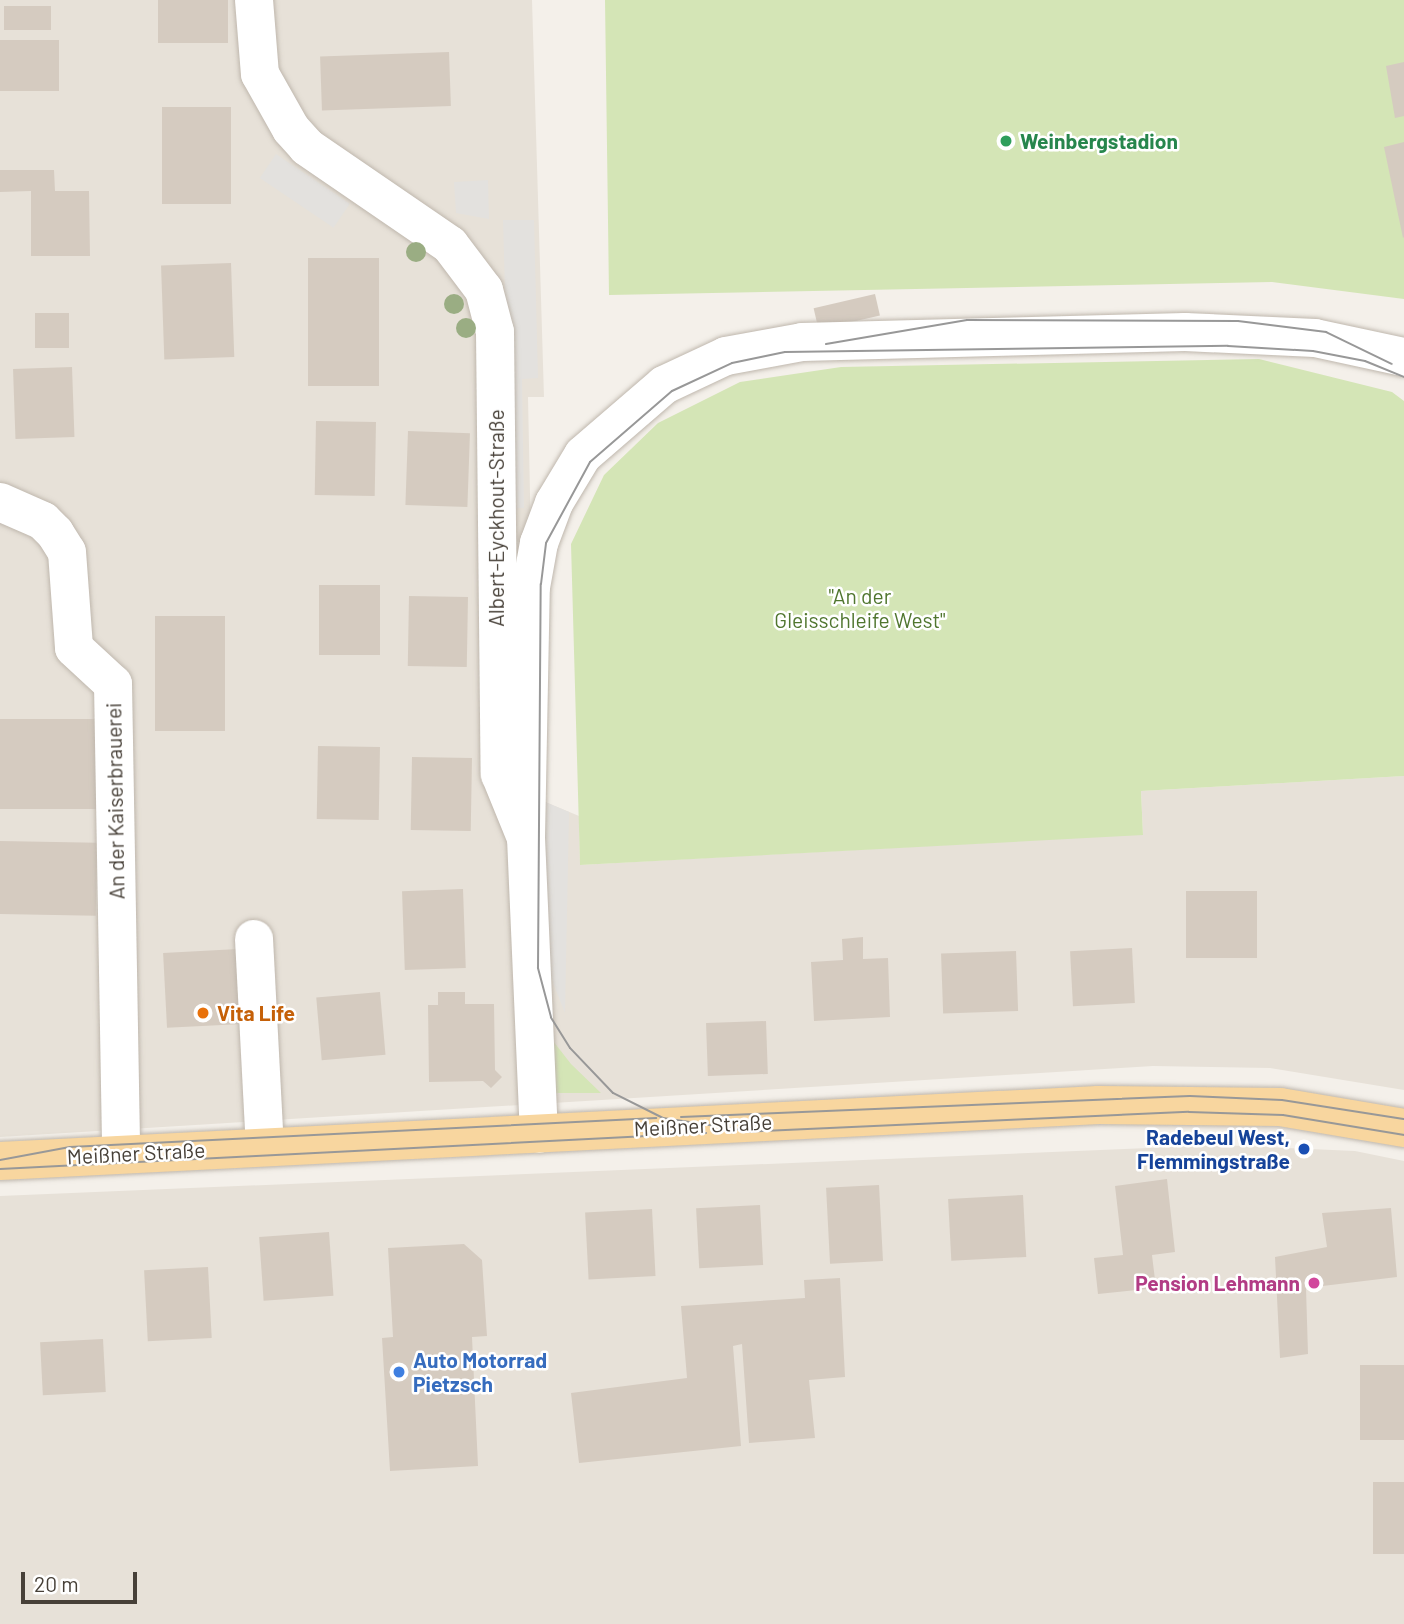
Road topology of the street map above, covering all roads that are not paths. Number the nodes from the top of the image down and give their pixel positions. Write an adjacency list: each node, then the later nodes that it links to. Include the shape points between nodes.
1 (254, 0): 4 (street, Albert-Eyckhout-Straße, via 260,74 273,104 307,147 415,219 468,263 484,290 495,332 500,775)
2 (1404, 357): 4 (street, via 1315,338 1185,332 802,342 726,356 664,384 583,455 554,503 539,543 531,587)
3 (0, 502): 9 (street, An der Kaiserbrauerei, via 43,521 67,552 74,648 113,684)
4 (526, 838): 7 (street, Albert-Eyckhout-Straße)
5 (254, 939): 8 (street)
6 (1404, 1128): 7 (main road, Meißner Straße, via 1280,1107 1189,1103)
7 (539, 1134): 8 (main road, Meißner Straße)
8 (265, 1147): 9 (main road, Meißner Straße)
9 (121, 1154): 10 (main road, Meißner Straße)
10 (0, 1161)

